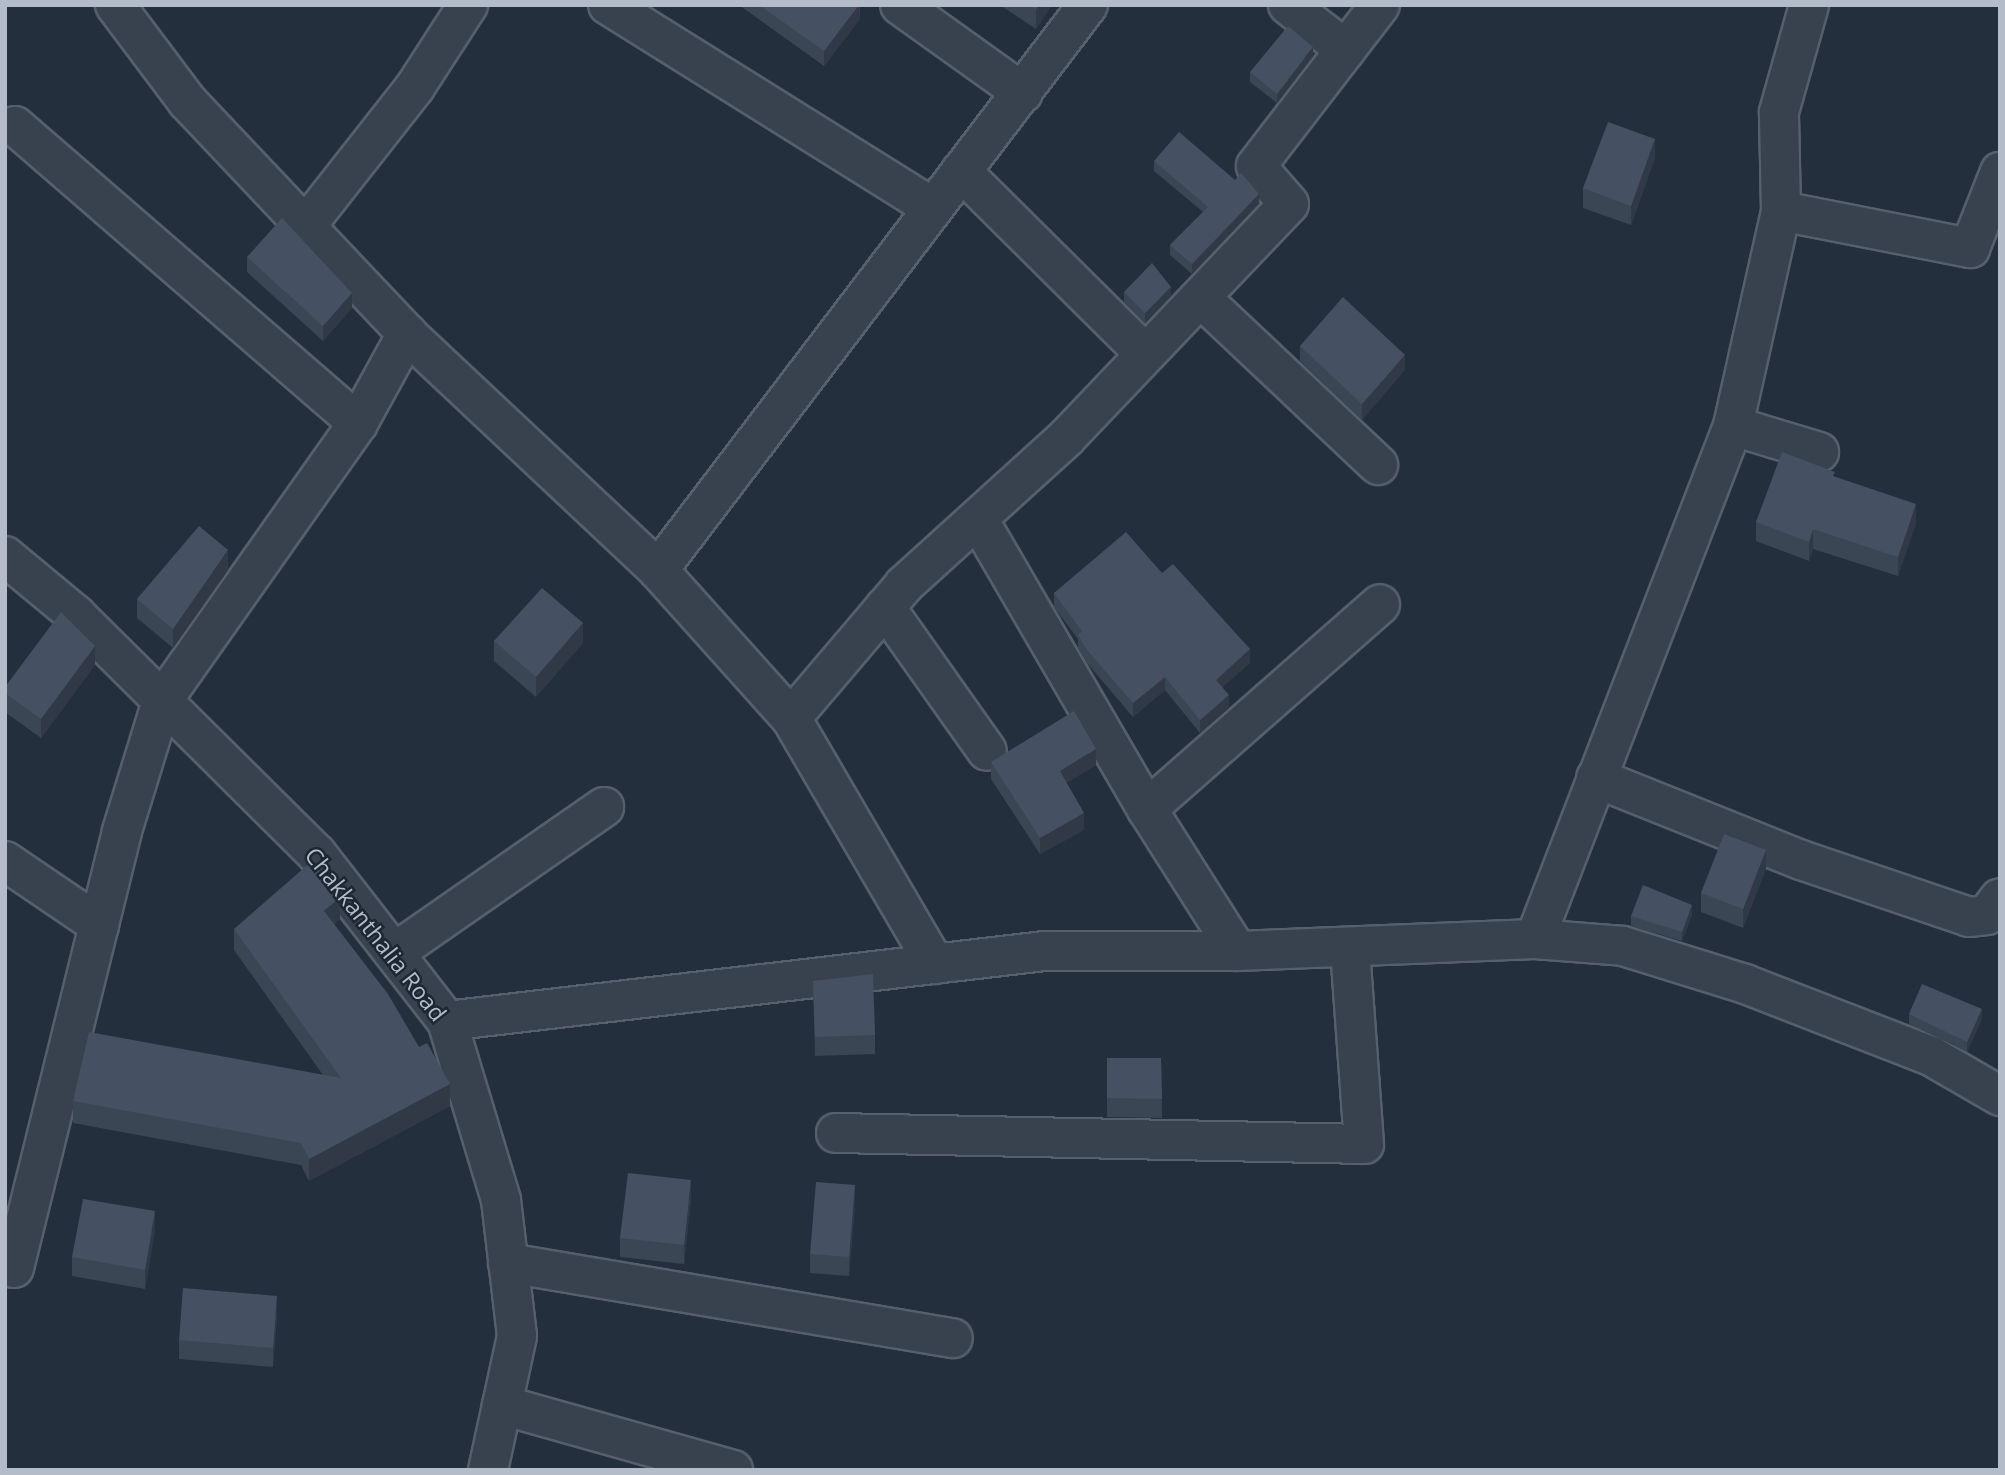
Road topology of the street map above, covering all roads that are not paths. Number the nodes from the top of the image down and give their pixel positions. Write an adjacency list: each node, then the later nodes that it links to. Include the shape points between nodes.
1 (114, 5): 16 (street, via 187,101)
2 (468, 5): 16 (street, via 415,87)
3 (608, 5): 14 (street)
4 (900, 5): 10 (street)
5 (1088, 5): 10 (street)
6 (1288, 5): 9 (street)
7 (1380, 5): 9 (street)
8 (1809, 5): 15 (street, via 1779,112)
9 (1346, 50): 17 (street, via 1256,166 1289,204)
10 (1023, 93): 12 (street)
11 (15, 126): 20 (street)
12 (961, 171): 14 (street); 19 (street)
13 (2000, 172): 15 (street, via 1970,248)
14 (933, 208): 26 (street)
15 (1781, 211): 21 (street)
16 (305, 227): 18 (street)
17 (1202, 299): 19 (street); 23 (street)
18 (407, 334): 20 (street); 26 (street)
19 (1144, 352): 24 (street, via 1066,438)
20 (358, 423): 29 (street)
21 (1733, 426): 22 (street); 32 (street)
22 (1819, 452)
23 (1378, 465)
24 (978, 519): 28 (street); 34 (street)
25 (5, 556): 29 (street, Chakkanthalia Road, via 76,615)
26 (658, 570): 30 (street)
27 (1380, 604): 34 (street)
28 (885, 607): 30 (street); 31 (street)
29 (162, 701): 37 (street); 41 (street, Chakkanthalia Road, via 316,853)
30 (791, 718): 42 (street)
31 (987, 751)
32 (1596, 778): 36 (street, via 1801,860 1969,917 1987,915); 38 (street)
33 (604, 807): 41 (street)
34 (1147, 809): 40 (street)
35 (5, 861): 37 (street)
36 (2000, 898)
37 (99, 925): 47 (street)
38 (1535, 939): 39 (street); 44 (street, via 1623,946 1745,984 1931,1056)
39 (1350, 947): 40 (street); 45 (street, via 1364,1144)
40 (1237, 951): 42 (street, via 1045,951)
41 (394, 953): 43 (street, Chakkanthalia Road)
42 (935, 964): 43 (street)
43 (447, 1021): 46 (street, Chakkanthalia Road, via 501,1200)
44 (2000, 1096)
45 (836, 1133)
46 (508, 1263): 48 (street); 49 (street, Chakkanthalia Road, via 517,1336)
47 (14, 1268)
48 (953, 1338)
49 (502, 1405): 50 (street, Chakkanthalia Road); 51 (street)
50 (488, 1470)
51 (733, 1470)

